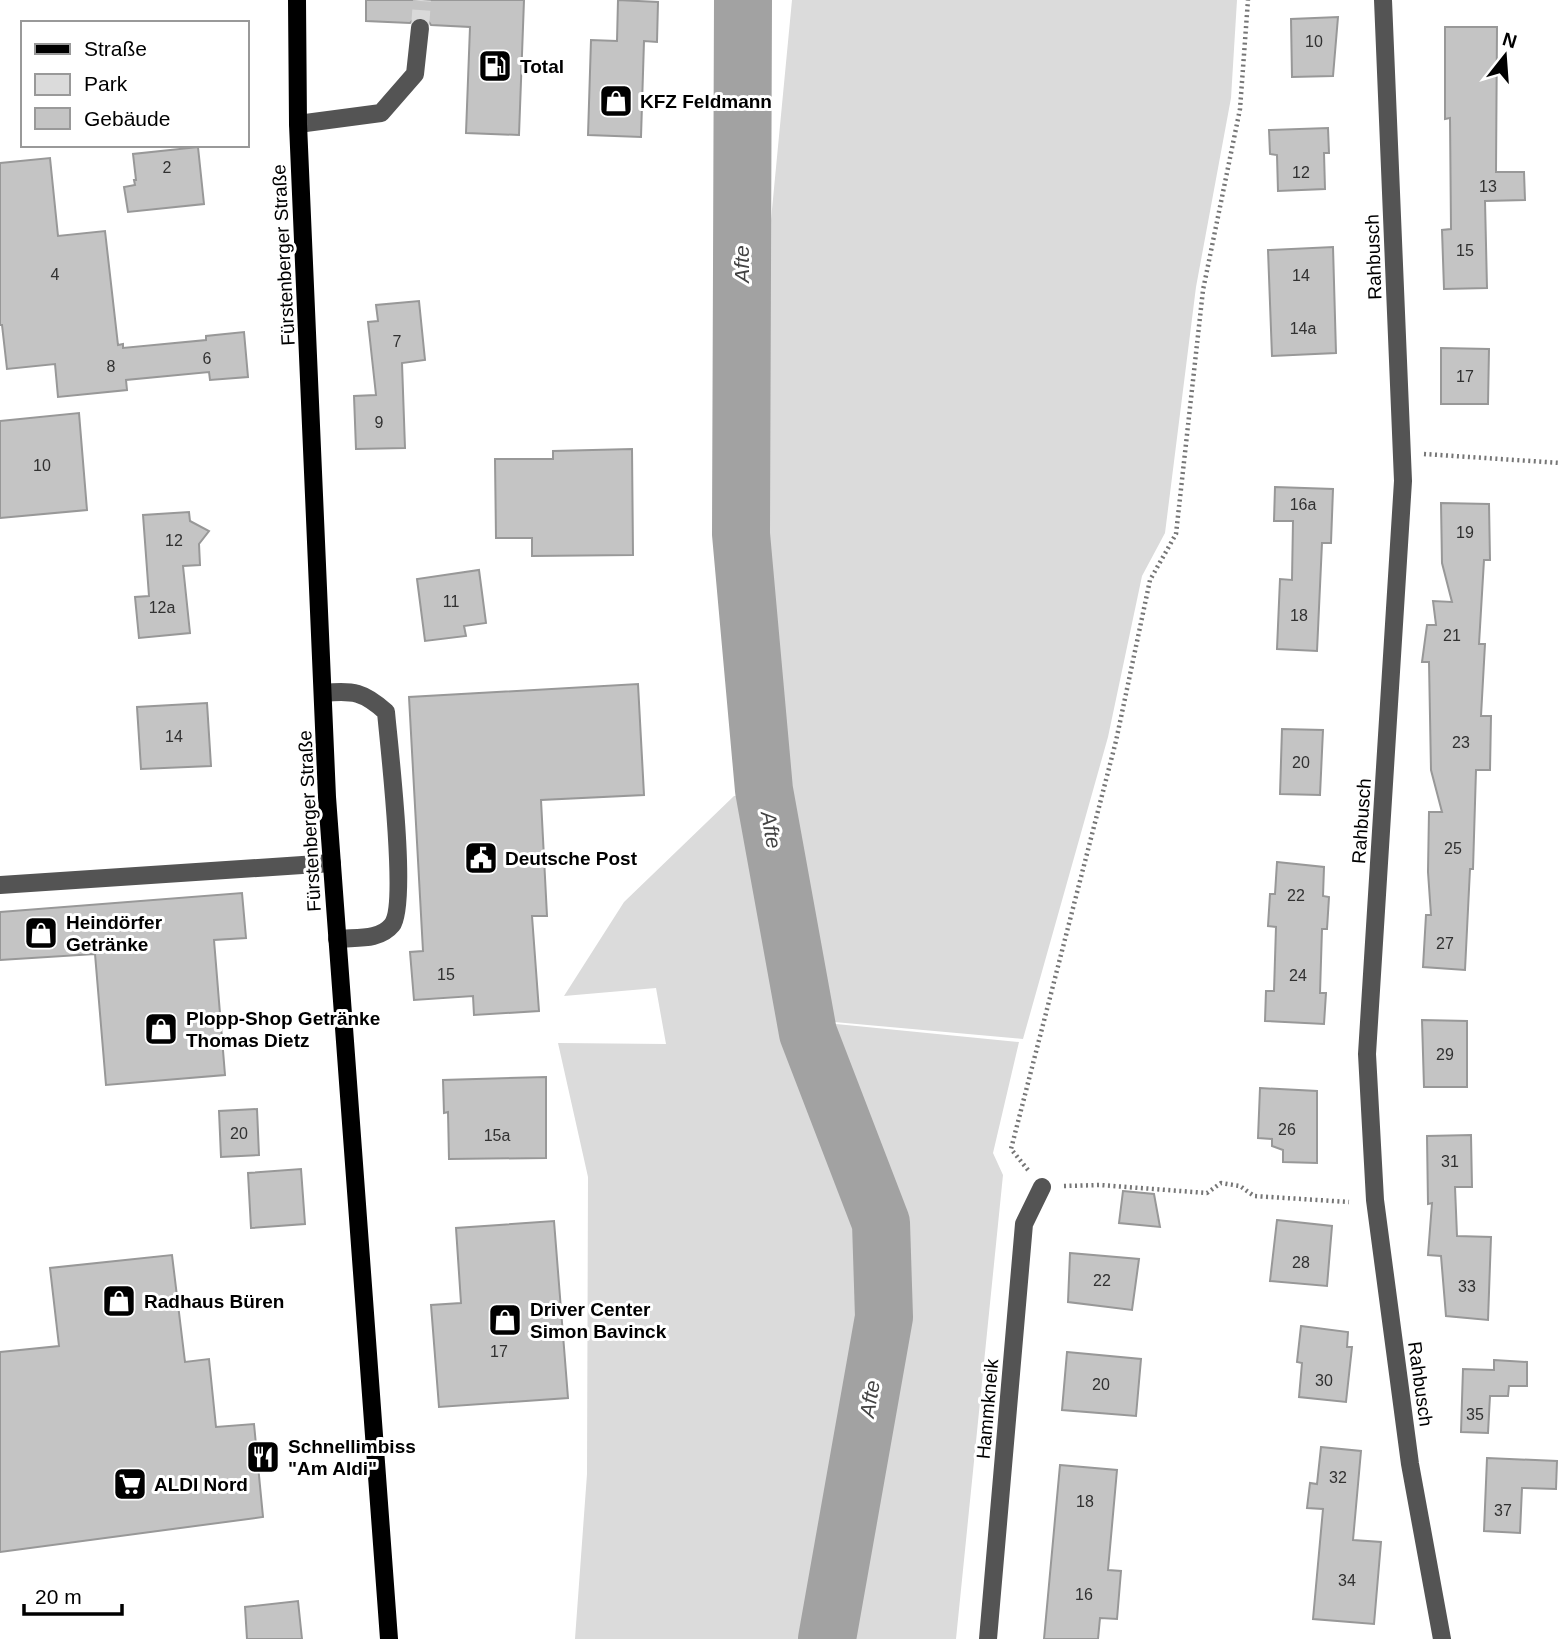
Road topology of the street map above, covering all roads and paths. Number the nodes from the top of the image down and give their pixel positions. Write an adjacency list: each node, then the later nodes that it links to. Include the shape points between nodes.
1 (297, 0): 5 (main road, Fürstenberger Straße)
2 (1248, 0): 12 (path, via 1240,109 1203,290 1176,534 1150,580 1116,741 1011,1149)
3 (1383, 0): 6 (street, Rahbusch)
4 (420, 28): 5 (street, via 415,74 381,113)
5 (298, 124): 8 (main road, Fürstenberger Straße)
6 (1402, 453): 7 (path); 13 (street, Rahbusch, via 1367,1054)
7 (1561, 463)
8 (324, 693): 9 (main road, Fürstenberger Straße); 11 (street, via 347,690 371,698 386,712 400,902 394,923 381,936)
9 (332, 863): 10 (street); 11 (main road, Fürstenberger Straße)
10 (0, 885)
11 (337, 939): 14 (main road, Fürstenberger Straße)
12 (1042, 1187): 13 (path, via 1100,1185 1207,1193 1221,1183 1240,1186 1254,1196 1343,1203); 15 (street, Hammkneik, via 1024,1224)
13 (1375, 1200): 16 (street, Rahbusch, via 1410,1464)
14 (389, 1639)
15 (988, 1639)
16 (1441, 1639)

